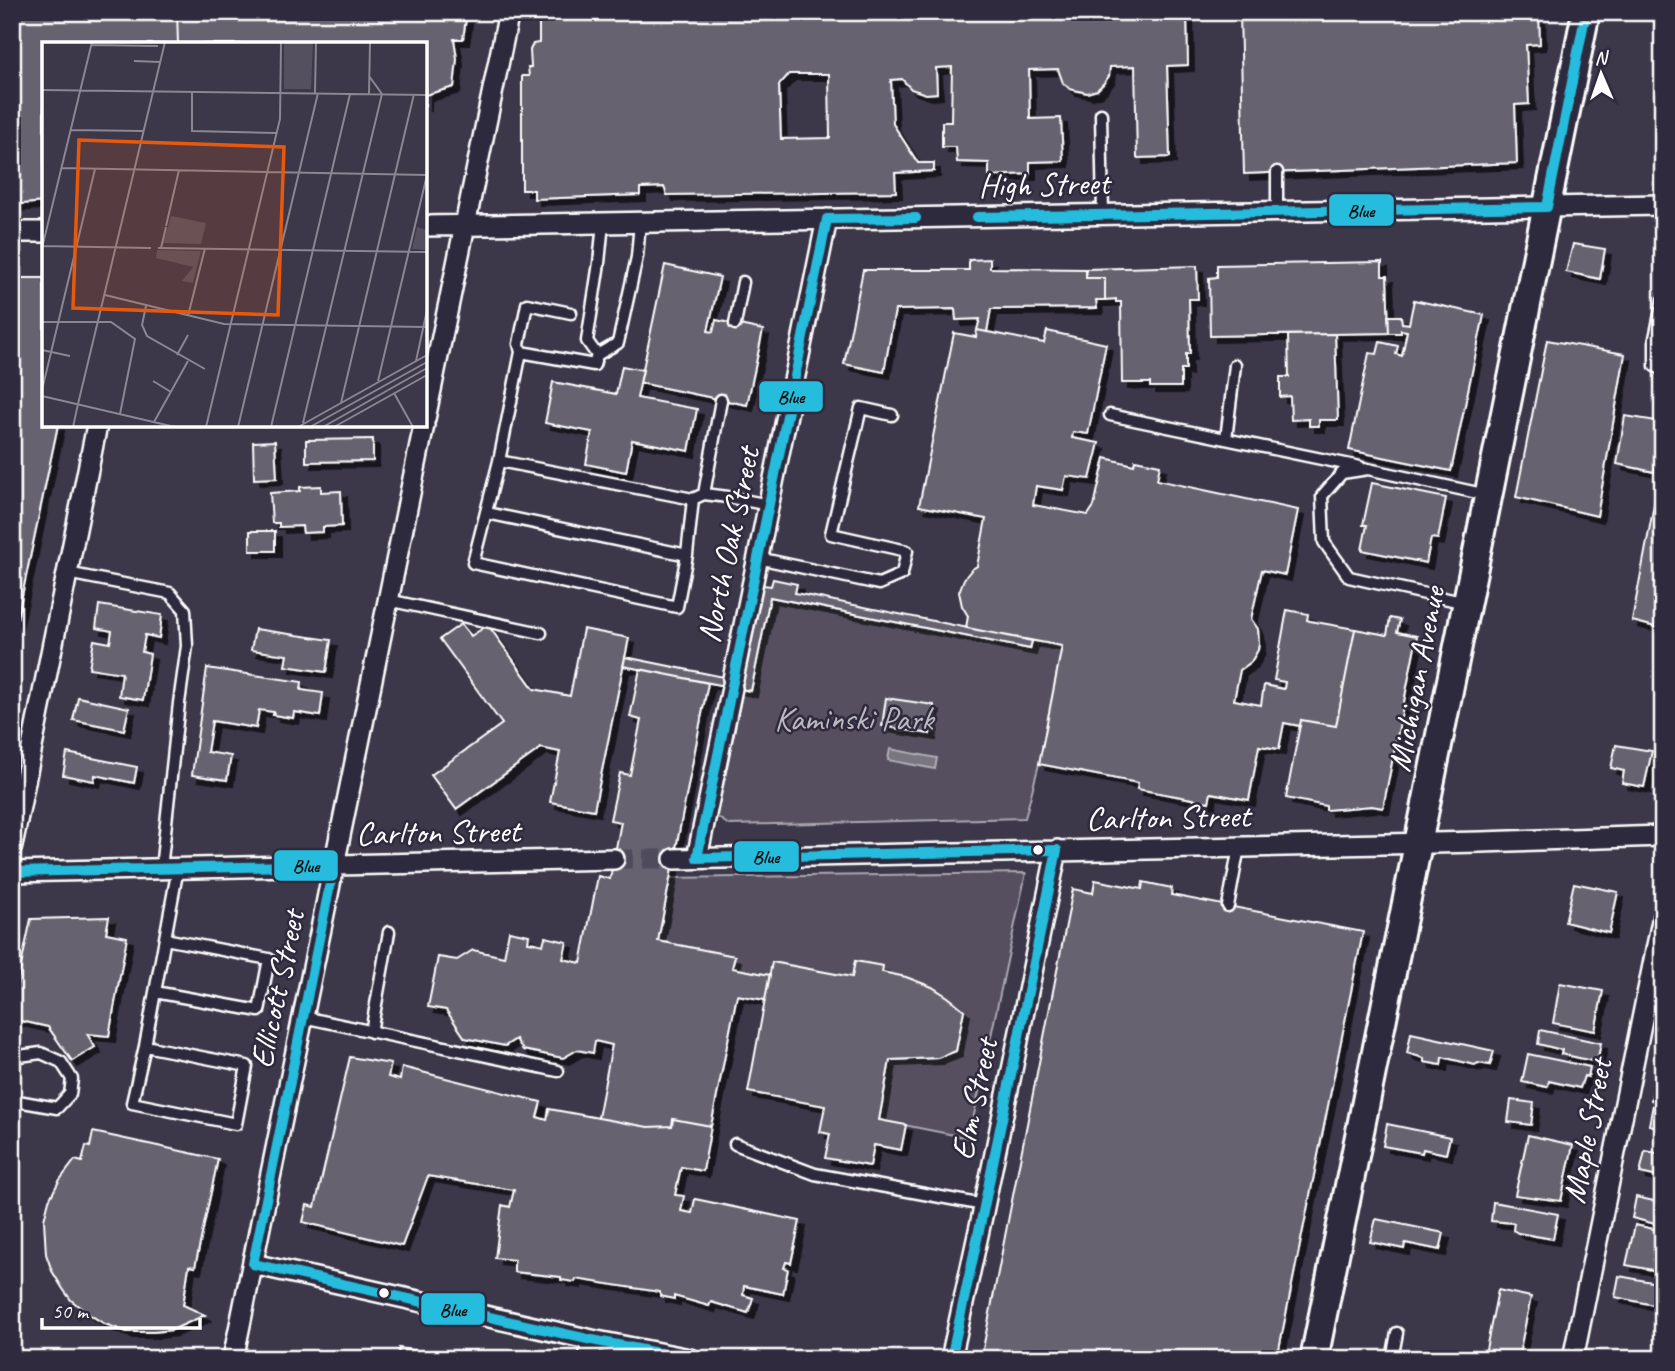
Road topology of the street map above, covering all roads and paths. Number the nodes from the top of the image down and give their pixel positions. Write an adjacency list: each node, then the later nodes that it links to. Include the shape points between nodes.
1 (509, 12): 12 (street)
2 (1586, 12): 6 (street, Michigan Avenue)
3 (1101, 114): 8 (lane)
4 (1277, 172): 7 (lane)
5 (1663, 205): 6 (street, High Street)
6 (1547, 207): 7 (street, High Street); 34 (street, Michigan Avenue)
7 (1277, 212): 8 (street, High Street)
8 (1102, 215): 9 (street, High Street)
9 (827, 219): 10 (street, High Street); 36 (street, North Oak Street)
10 (640, 222): 11 (street, High Street); 21 (lane, via 618,343)
11 (603, 223): 12 (street, High Street); 21 (lane, via 587,341)
12 (465, 225): 13 (street, High Street); 25 (street)
13 (427, 226)
14 (12, 232): 15 (street)
15 (42, 232)
16 (743, 282): 19 (lane)
17 (1663, 300): 23 (lane, via 1655,338 1655,366)
18 (571, 313): 20 (lane, via 527,304)
19 (735, 324)
20 (521, 352): 21 (lane, via 594,365); 31 (lane)
21 (597, 355)
22 (1235, 365): 30 (lane)
23 (1663, 370)
24 (721, 400): 33 (lane)
25 (427, 408)
26 (892, 415): 39 (lane, via 861,408 831,534 907,551 902,574 879,584)
27 (1110, 415): 30 (lane)
28 (97, 427): 40 (street)
29 (424, 427): 41 (street, Ellicott Street)
30 (1226, 439): 32 (lane)
31 (499, 461): 35 (lane); 37 (lane)
32 (1368, 469): 34 (lane); 42 (lane, via 1342,473 1322,496 1324,542 1349,577)
33 (704, 494): 35 (lane); 36 (lane)
34 (1488, 496): 42 (street, Michigan Avenue)
35 (692, 499): 38 (lane)
36 (769, 505): 39 (street, North Oak Street)
37 (486, 513): 38 (lane); 38 (lane, via 473,563 677,607)
38 (687, 555)
39 (758, 558): 49 (street, North Oak Street)
40 (67, 573): 46 (street); 53 (lane, via 170,593 185,610 187,646 179,703)
41 (388, 600): 43 (lane); 52 (street, Ellicott Street)
42 (1466, 603): 45 (street, Michigan Avenue)
43 (541, 633)
44 (1663, 836): 45 (street, Carlton Street)
45 (1418, 843): 47 (street, Carlton Street); 74 (street, Michigan Avenue)
46 (12, 846)
47 (1239, 847): 48 (street, Carlton Street); 55 (lane)
48 (1057, 850): 49 (street, Carlton Street); 67 (street, Elm Street)
49 (697, 858): 51 (street, Carlton Street)
50 (614, 859): 52 (street, Carlton Street)
51 (674, 859)
52 (334, 865): 53 (street, Carlton Street); 60 (street, Ellicott Street)
53 (170, 869): 54 (street, Carlton Street); 58 (lane)
54 (12, 872)
55 (1228, 906)
56 (1663, 916): 76 (street, Maple Street)
57 (389, 932): 61 (lane)
58 (165, 939): 59 (lane); 59 (lane, via 270,959 259,1012)
59 (155, 992): 62 (lane)
60 (303, 1017): 61 (lane); 68 (street, Ellicott Street)
61 (371, 1032): 64 (lane)
62 (145, 1046): 62 (lane, via 132,1103 236,1124 247,1066)
63 (12, 1057): 65 (lane, via 41,1053 61,1062 72,1079 70,1094 57,1108)
64 (558, 1071)
65 (12, 1100)
66 (735, 1144): 67 (lane, via 815,1174)
67 (984, 1205): 73 (street, Elm Street)
68 (253, 1264): 70 (street); 71 (street, Ellicott Street)
69 (1398, 1333): 75 (lane)
70 (591, 1349): 72 (street)
71 (233, 1359)
72 (690, 1359)
73 (951, 1359)
74 (1314, 1359)
75 (1392, 1359)
76 (1573, 1359)

